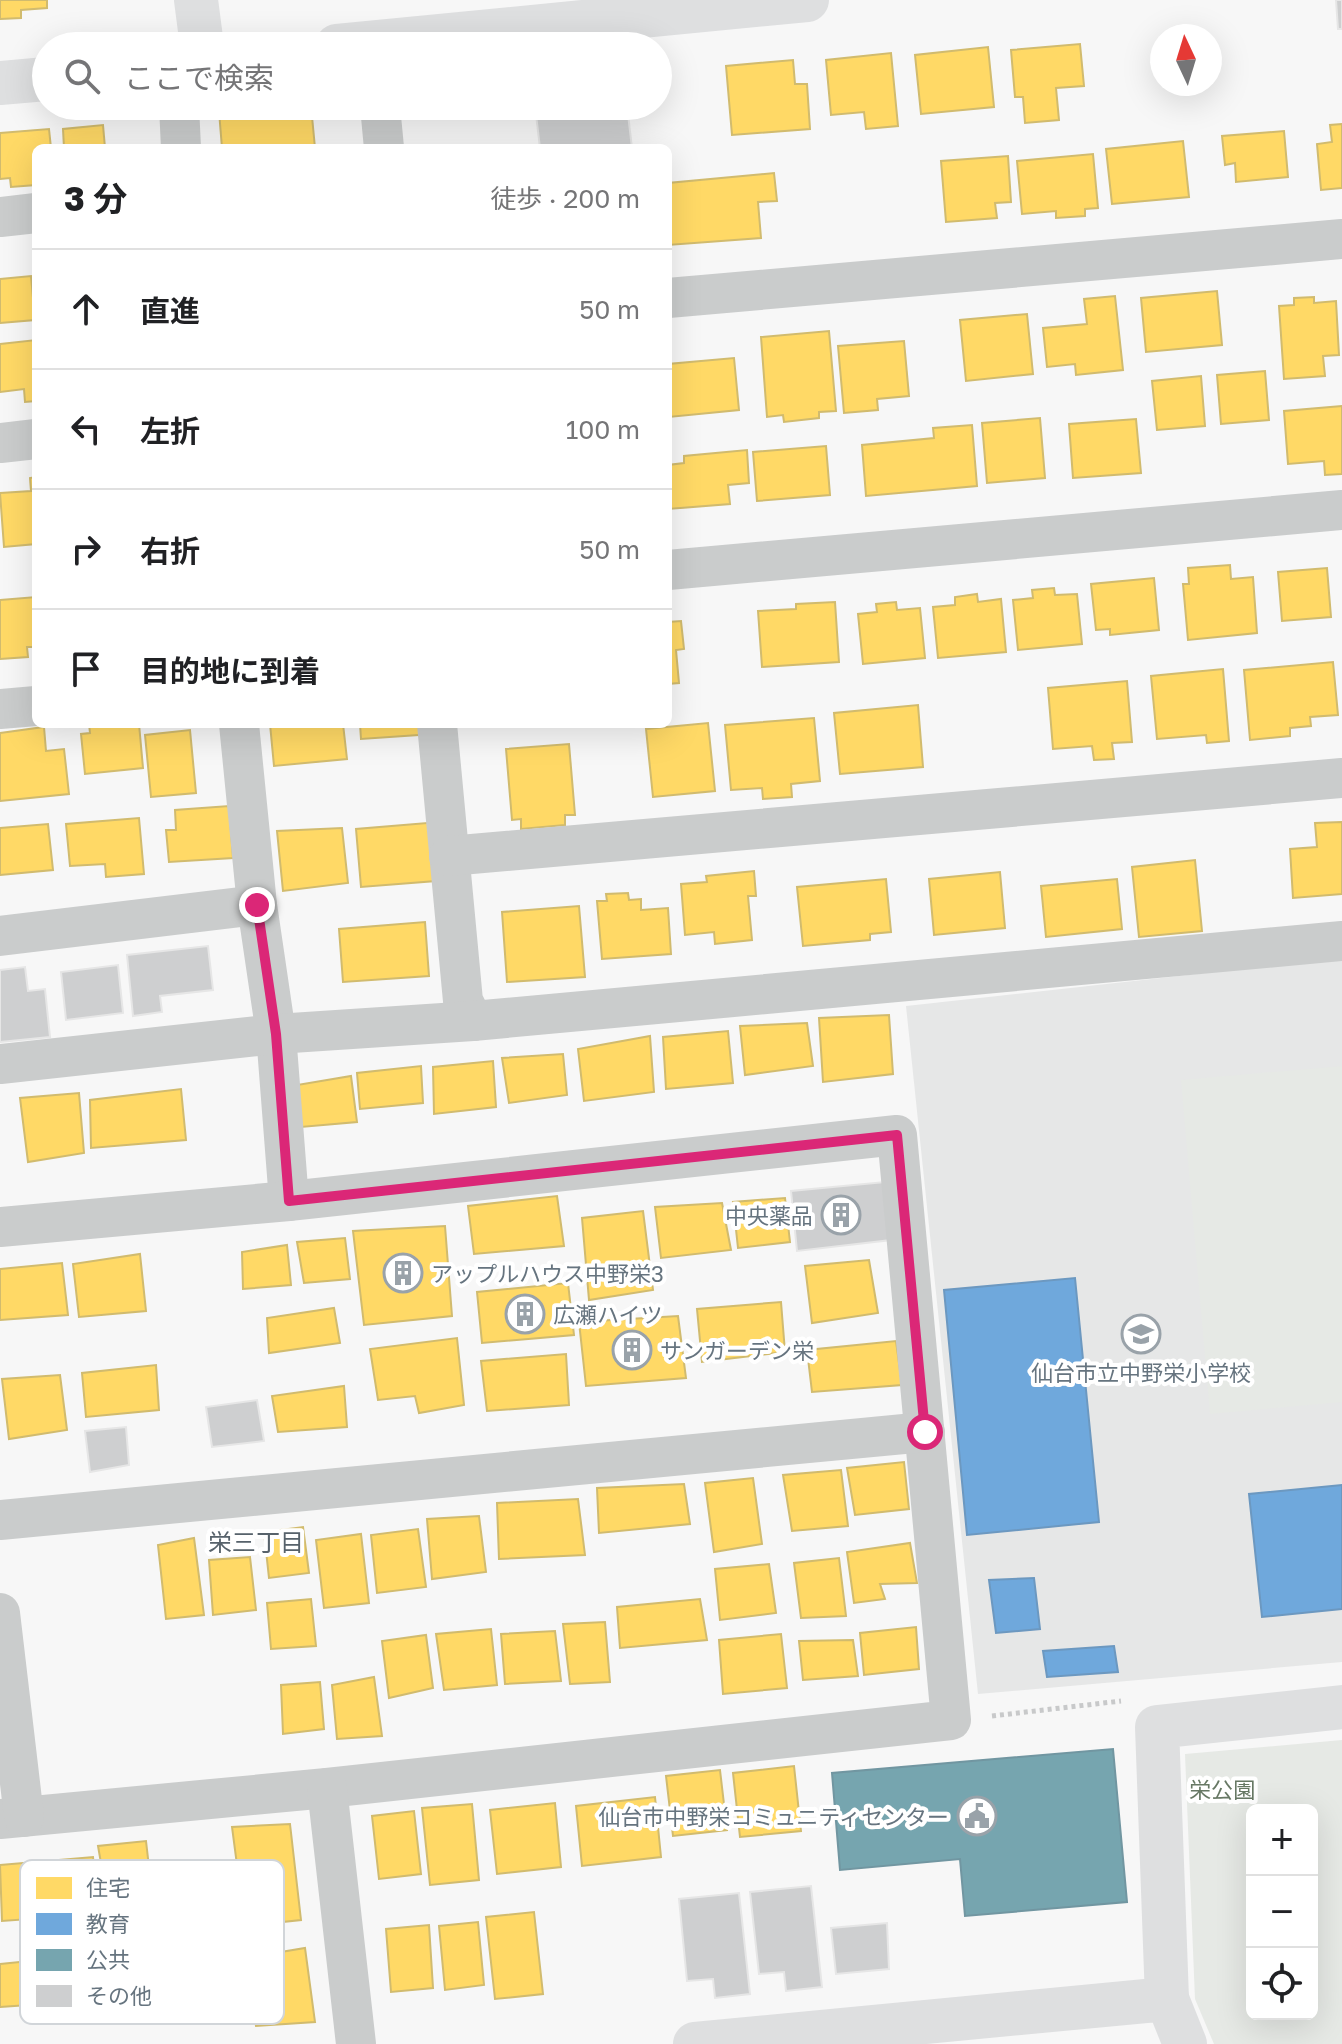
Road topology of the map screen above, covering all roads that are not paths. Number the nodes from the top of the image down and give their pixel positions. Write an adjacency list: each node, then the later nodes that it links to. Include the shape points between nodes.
1 (196, 0): 3 (street)
2 (807, 0): 4 (street)
3 (200, 32)
4 (483, 32)
5 (32, 80): 6 (street)
6 (0, 83)
7 (180, 120): 9 (street)
8 (381, 120): 10 (street)
9 (181, 144)
10 (384, 144)
11 (32, 213): 12 (street)
12 (0, 217)
13 (1342, 239): 14 (street)
14 (672, 298)
15 (32, 439): 16 (street)
16 (0, 443)
17 (1342, 510): 18 (street)
18 (672, 570)
19 (32, 706): 20 (street)
20 (0, 709)
21 (239, 728): 25 (street)
22 (437, 728): 24 (street)
23 (1342, 778): 24 (street)
24 (449, 856): 28 (street, via 463,1001)
25 (257, 905): 26 (street); 29 (street)
26 (0, 936)
27 (1342, 941): 28 (street)
28 (473, 1021): 29 (street)
29 (276, 1034): 30 (street); 31 (street)
30 (0, 1064)
31 (289, 1201): 32 (street); 33 (street, via 897,1135)
32 (0, 1227)
33 (925, 1432): 34 (street); 37 (street, via 951,1720)
34 (0, 1520)
35 (0, 1613): 38 (street)
36 (1342, 1707): 39 (street, via 1157,1727)
37 (327, 1788): 38 (street); 40 (street)
38 (12, 1818)
39 (1167, 1999): 41 (street); 42 (street)
40 (356, 2044)
41 (695, 2044)
42 (1185, 2044)

